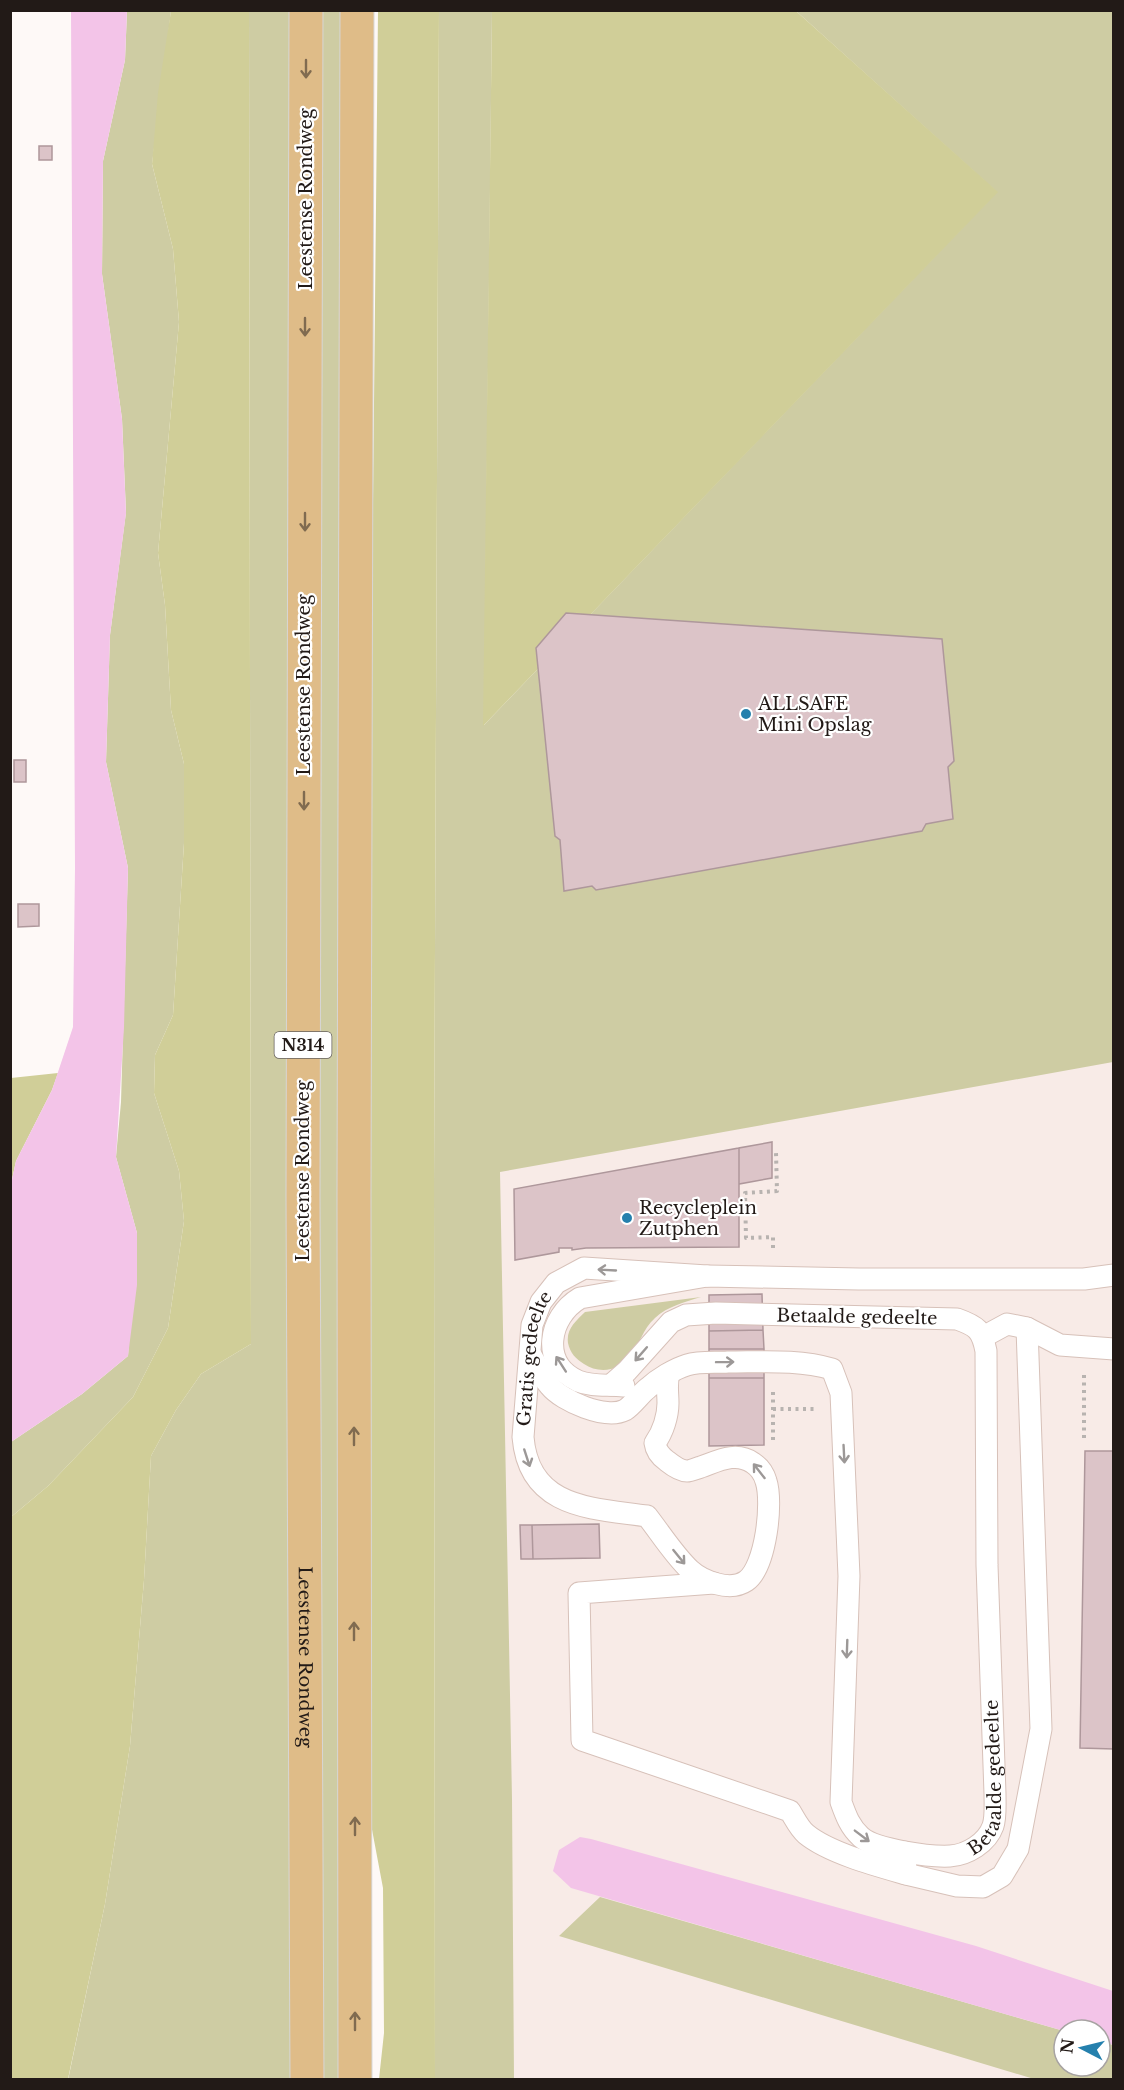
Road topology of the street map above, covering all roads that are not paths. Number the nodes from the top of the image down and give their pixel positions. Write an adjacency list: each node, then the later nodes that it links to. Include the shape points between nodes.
1 (306, 10): 16 (main road, Leestense Rondweg / N314, one-way to 16, via 303,1221)
2 (357, 10): 17 (main road, N314, one-way to 2)
3 (1113, 1275): 4 (lane, via 1084,1279)
4 (707, 1276): 8 (lane, Gratis gedeelte, one-way to 8, via 584,1269 569,1275 556,1283 541,1302 532,1325); 10 (lane, one-way to 4, via 579,1381 566,1372 555,1354 553,1341 560,1314 569,1304 595,1294)
5 (1027, 1328): 6 (lane, via 1007,1324); 7 (lane, via 1060,1345); 15 (lane, via 1041,1729 1018,1849 1002,1876 983,1887 957,1886)
6 (983, 1337): 10 (lane, Betaalde gedeelte, one-way to 10, via 974,1326 957,1319 686,1315 671,1322); 14 (lane, Betaalde gedeelte, via 993,1825 985,1839 971,1850 951,1856)
7 (1113, 1349)
8 (531, 1355): 11 (lane, Betaalde gedeelte, via 551,1388 590,1409 608,1413 624,1410); 13 (lane, Gratis gedeelte, one-way to 13, via 524,1450 540,1482 571,1504 647,1516 691,1571)
9 (669, 1374): 11 (lane, Betaalde gedeelte); 12 (lane); 14 (lane, Betaalde gedeelte, one-way to 14, via 697,1363 773,1361 832,1369 841,1393 849,1576 841,1802 850,1825 863,1839)
10 (611, 1385): 11 (lane)
11 (648, 1387): 12 (lane)
12 (662, 1430): 13 (lane, one-way to 12, via 730,1585 745,1581 755,1569 766,1535 767,1482 753,1463 732,1456 687,1471 675,1467 655,1446)
13 (714, 1583): 15 (lane, via 579,1593 582,1740 790,1811 804,1833 817,1841 867,1863)
14 (905, 1852): 15 (lane)
15 (906, 1874)
16 (307, 2079)
17 (355, 2079)

